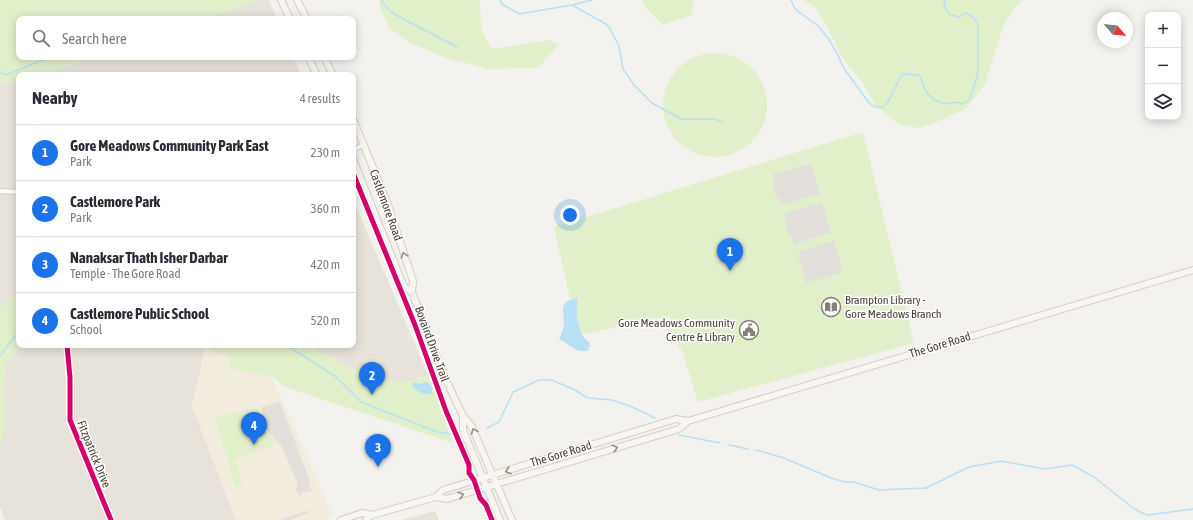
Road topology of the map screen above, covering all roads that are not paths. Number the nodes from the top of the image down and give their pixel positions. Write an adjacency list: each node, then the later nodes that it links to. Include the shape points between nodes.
1 (281, 0): 3 (main road)
2 (297, 0): 4 (main road)
3 (289, 16)
4 (305, 16)
5 (310, 60): 7 (main road)
6 (326, 60): 8 (main road)
7 (316, 72)
8 (332, 72)
9 (356, 126): 10 (main road, Castlemore Road)
10 (364, 145): 11 (street); 16 (main road, Castlemore Road, one-way to 10, via 413,281)
11 (356, 149)
12 (356, 167): 16 (main road, Castlemore Road, via 404,287)
13 (0, 191): 14 (street)
14 (16, 192)
15 (1193, 270): 19 (main road, The Gore Road)
16 (412, 292): 18 (main road, Castlemore Road)
17 (67, 348): 28 (street, Fitzpatrick Drive, via 70,420)
18 (463, 416): 22 (main road, Castlemore Road, one-way to 18, via 471,425); 23 (main road, Castlemore Road, via 463,430)
19 (688, 421): 20 (main road, The Gore Road, via 676,419); 21 (main road, The Gore Road, via 679,429)
20 (641, 430): 21 (main road); 22 (main road, The Gore Road, one-way to 22)
21 (644, 439): 24 (main road, The Gore Road, one-way to 21)
22 (493, 475): 23 (main road, The Gore Road); 24 (main road, Castlemore Road)
23 (483, 478): 25 (main road, Castlemore Road); 26 (main road, The Gore Road, via 443,490)
24 (497, 484): 25 (main road, The Gore Road); 32 (main road, Castlemore Road)
25 (487, 487): 26 (main road, The Gore Road, one-way to 25, via 447,499); 31 (main road, Castlemore Road)
26 (436, 497): 27 (main road, The Gore Road)
27 (372, 515): 29 (main road, The Gore Road, via 362,513); 30 (main road, The Gore Road)
28 (111, 520)
29 (341, 520)
30 (366, 520)
31 (500, 520)
32 (512, 520)

